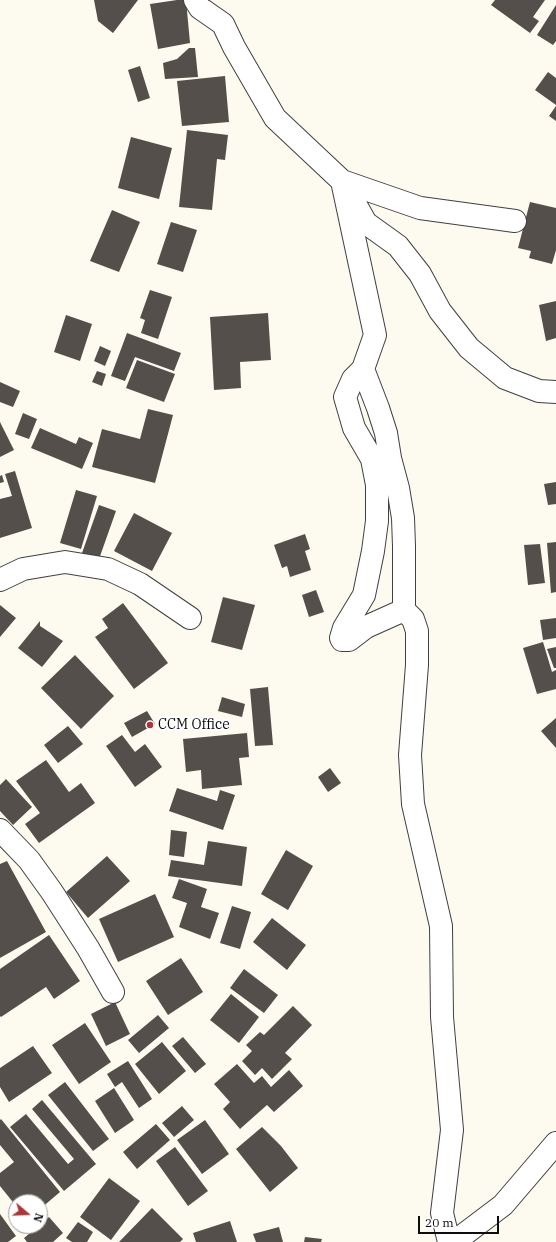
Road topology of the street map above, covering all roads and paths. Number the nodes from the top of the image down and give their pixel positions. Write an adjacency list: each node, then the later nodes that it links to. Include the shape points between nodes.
1 (195, 0): 2 (street, via 200,8 223,24 275,118)
2 (342, 182): 3 (street, via 420,208); 4 (street, via 375,336); 5 (street, via 366,222 398,246 420,274 440,311 469,348 505,378 539,390)
3 (515, 221)
4 (363, 369): 7 (street, via 386,433 398,488 403,518); 7 (street, via 353,379 345,397 354,428 372,459 377,485 376,521 364,595 344,628 341,638 349,640 366,628)
5 (556, 392)
6 (0, 580): 8 (street, via 23,568 65,562 108,569 140,584)
7 (404, 610): 12 (street, via 413,619 417,631 410,755 413,804 441,926 442,1017 452,1130 442,1214)
8 (190, 618)
9 (0, 830): 10 (street, via 29,860 52,892)
10 (113, 992)
11 (556, 1143): 13 (street, via 503,1205)
12 (449, 1242)
13 (454, 1242)

